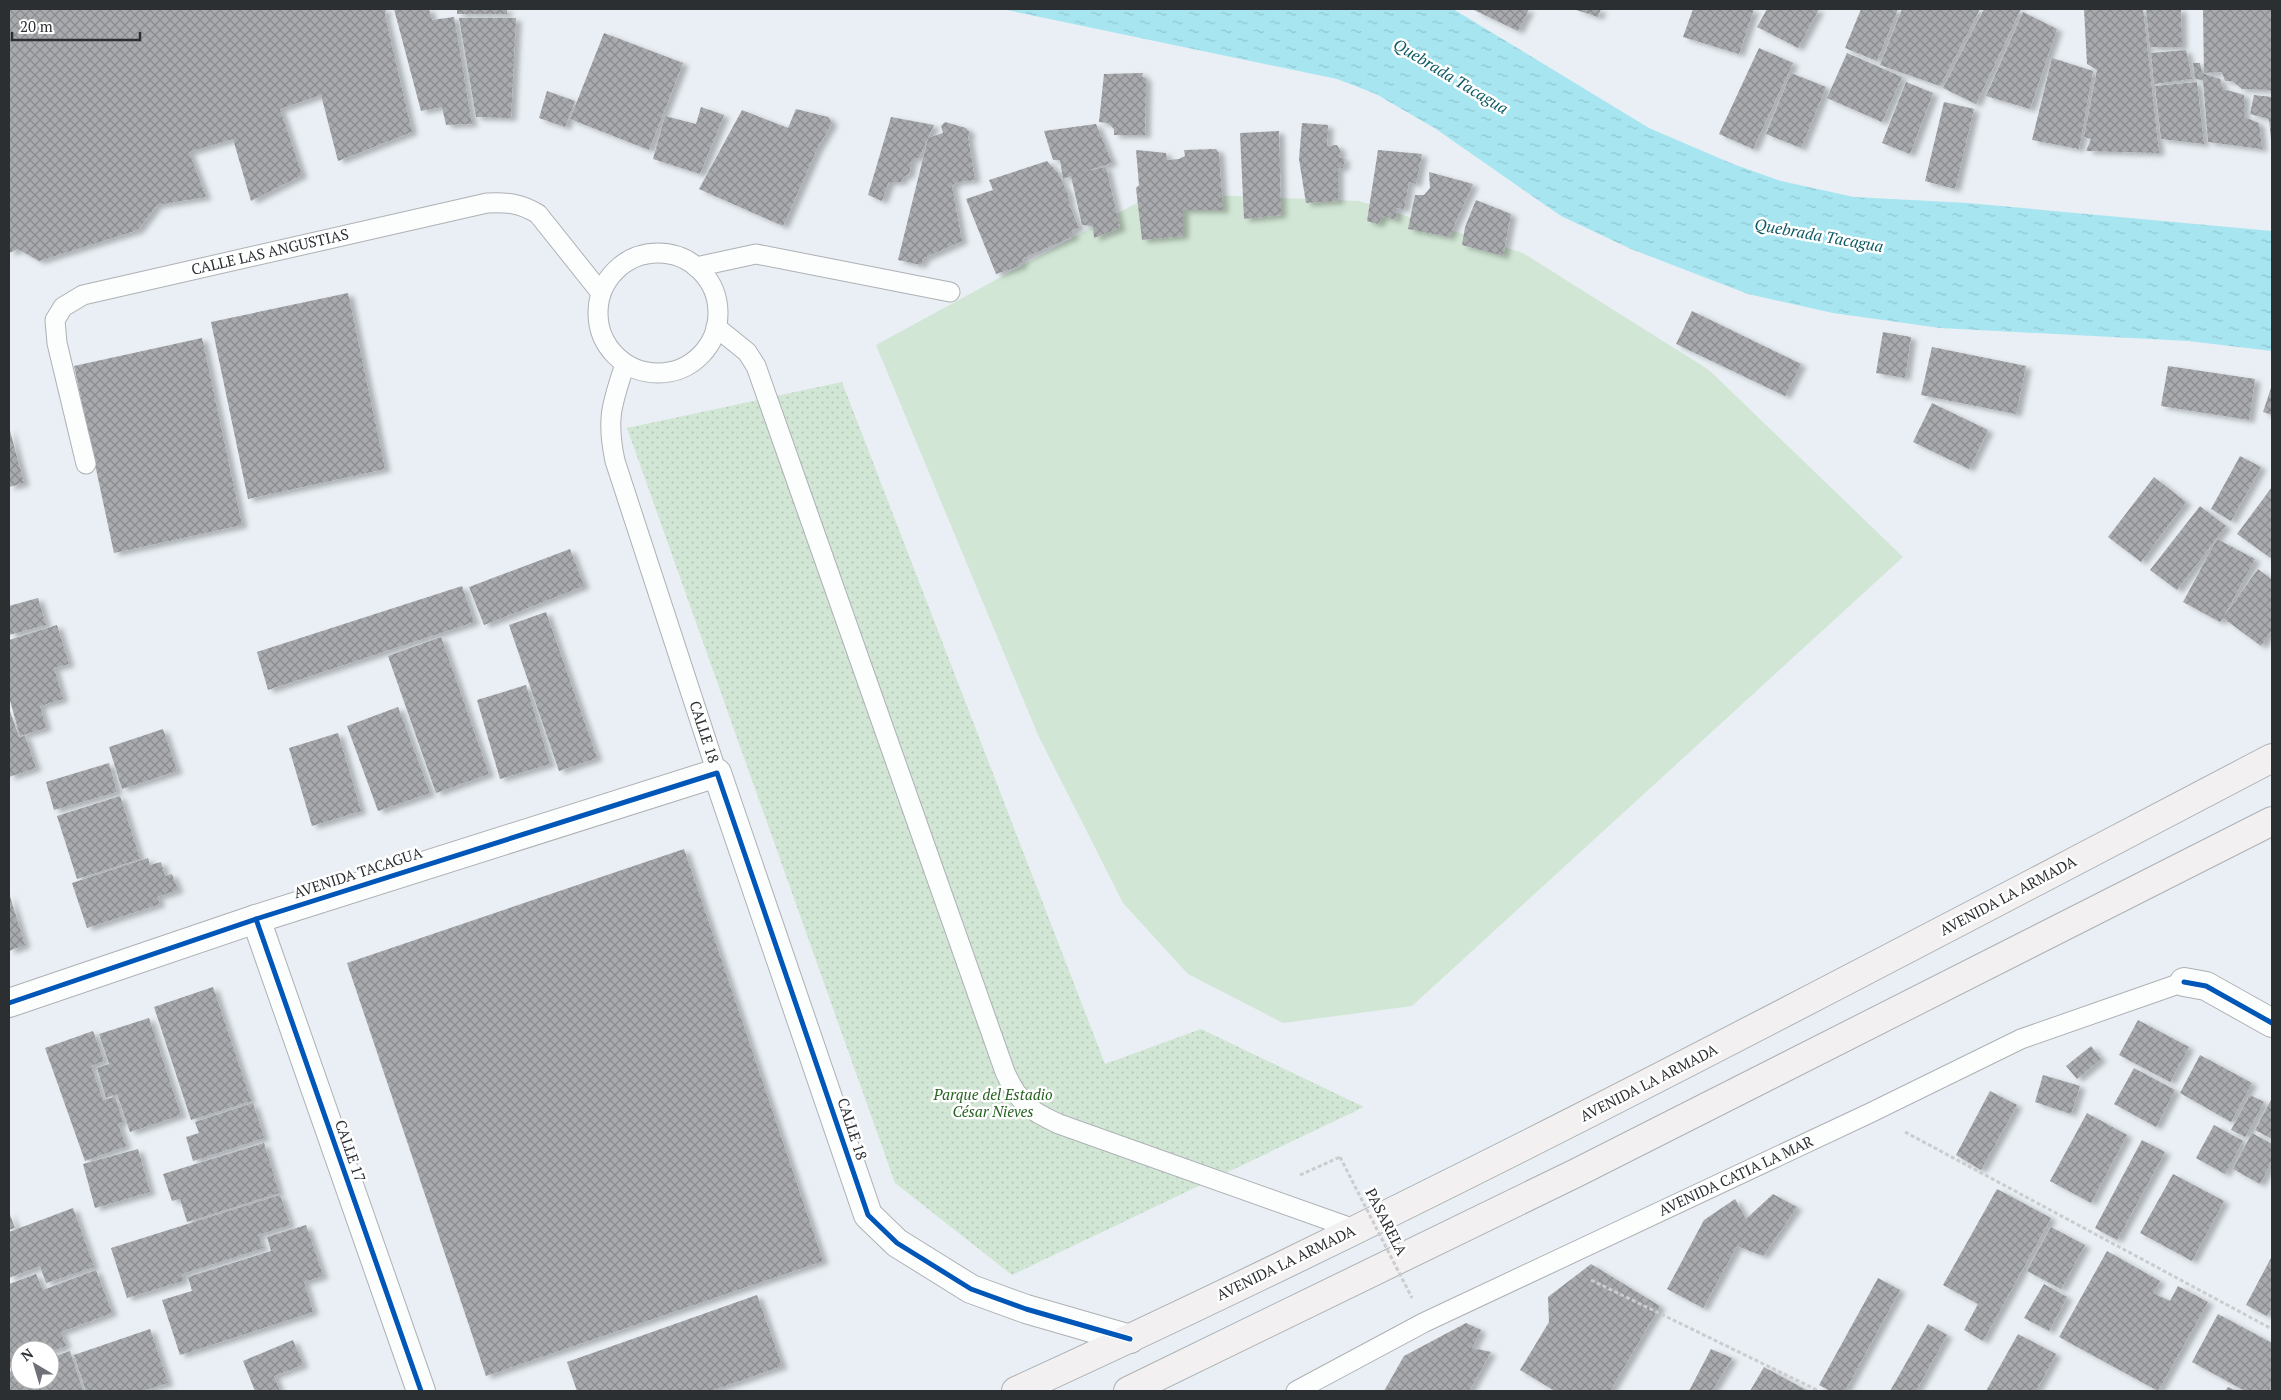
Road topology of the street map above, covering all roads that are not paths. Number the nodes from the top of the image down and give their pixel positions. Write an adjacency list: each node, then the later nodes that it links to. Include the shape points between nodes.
1 (696, 267): 2 (lane, via 756,254); 3 (lane, via 681,258 664,254 644,255 626,263 610,276); 4 (lane, via 715,294)
2 (950, 292)
3 (601, 293): 5 (lane, via 597,313 600,333); 6 (lane, CALLE LAS ANGUSTIAS, via 538,214 525,206 508,202 83,294 64,307 55,320 57,344)
4 (716, 327): 5 (lane, via 710,343 681,369 662,373 642,371); 14 (lane, via 747,352 759,374 1016,1095 1037,1114 1059,1124)
5 (624, 364): 8 (lane, CALLE 18, via 610,414 615,461)
6 (86, 464)
7 (2272, 758): 14 (main road, AVENIDA LA ARMADA, via 1624,1097)
8 (717, 773): 10 (street, AVENIDA TACAGUA); 15 (street, CALLE 18, via 868,1215 897,1243 971,1289 1026,1310)
9 (2272, 821): 18 (main road, via 1576,1173)
10 (256, 919): 12 (street, AVENIDA TACAGUA); 16 (street, CALLE 17)
11 (2184, 982): 13 (street, via 2206,986); 19 (lane, AVENIDA CATIA LA MAR, via 2021,1039 1423,1323)
12 (9, 1003)
13 (2272, 1023)
14 (1354, 1229): 15 (main road, AVENIDA LA ARMADA)
15 (1130, 1339): 17 (main road, AVENIDA LA ARMADA)
16 (421, 1391)
17 (1016, 1391)
18 (1128, 1391)
19 (1296, 1391)

